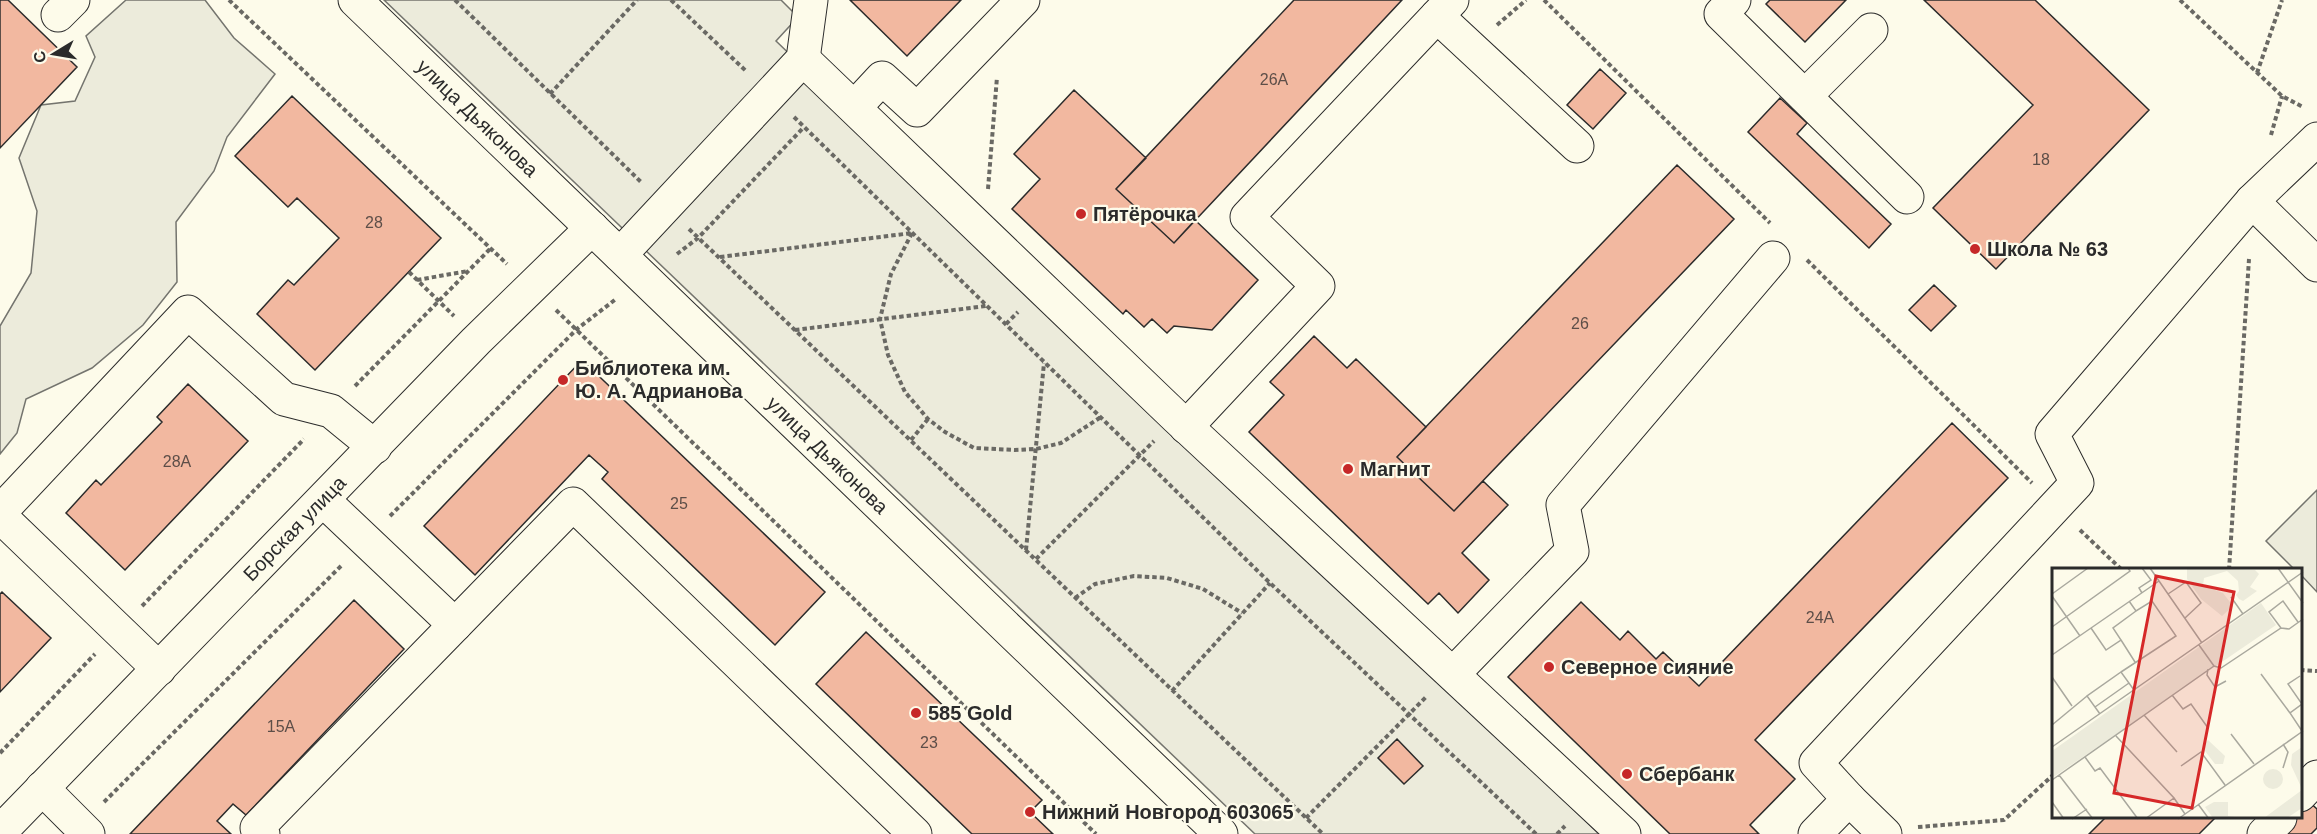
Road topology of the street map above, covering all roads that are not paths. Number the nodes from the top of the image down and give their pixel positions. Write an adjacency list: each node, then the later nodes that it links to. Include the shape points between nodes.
1 (355, 0): 14 (main road, улица Дьяконова)
2 (811, 0): 7 (main road)
3 (1023, 0): 9 (main road, via 917,110 882,78)
4 (1734, 0): 8 (main road, via 1720,14)
5 (1444, 8): 11 (main road); 18 (main road, via 1247,217 1318,286)
6 (1870, 30): 8 (main road)
7 (803, 59): 9 (main road); 16 (main road)
8 (1804, 96): 12 (main road)
9 (855, 107): 18 (main road)
10 (2313, 124): 13 (main road)
11 (1576, 146)
12 (1907, 196)
13 (2252, 201): 17 (main road); 28 (main road, via 2052,434 2077,483 1816,763)
14 (592, 228): 16 (main road, улица Дьяконова); 19 (main road, Борская улица)
15 (1782, 246): 24 (main road, via 1563,505 1572,551)
16 (620, 255): 33 (main road, улица Дьяконова)
17 (2317, 265)
18 (1186, 427): 24 (main road)
19 (375, 447): 20 (main road, Борская улица); 21 (main road, via 331,411 284,399 188,312)
20 (323, 500): 22 (main road); 23 (main road, Борская улица)
21 (0, 514): 23 (main road)
22 (455, 625): 34 (main road, via 257,828); 35 (main road, via 573,504)
23 (159, 669): 26 (main road, Борская улица)
24 (1453, 674): 36 (main road)
25 (2317, 777): 27 (main road)
26 (42, 788): 30 (main road); 31 (main road, Борская улица)
27 (2302, 794)
28 (1849, 800): 32 (main road); 37 (main road)
29 (2279, 819): 38 (main road)
30 (84, 830)
31 (0, 832)
32 (1883, 832)
33 (1217, 833)
34 (263, 834)
35 (915, 834)
36 (1624, 834)
37 (1815, 834)
38 (2264, 834)

